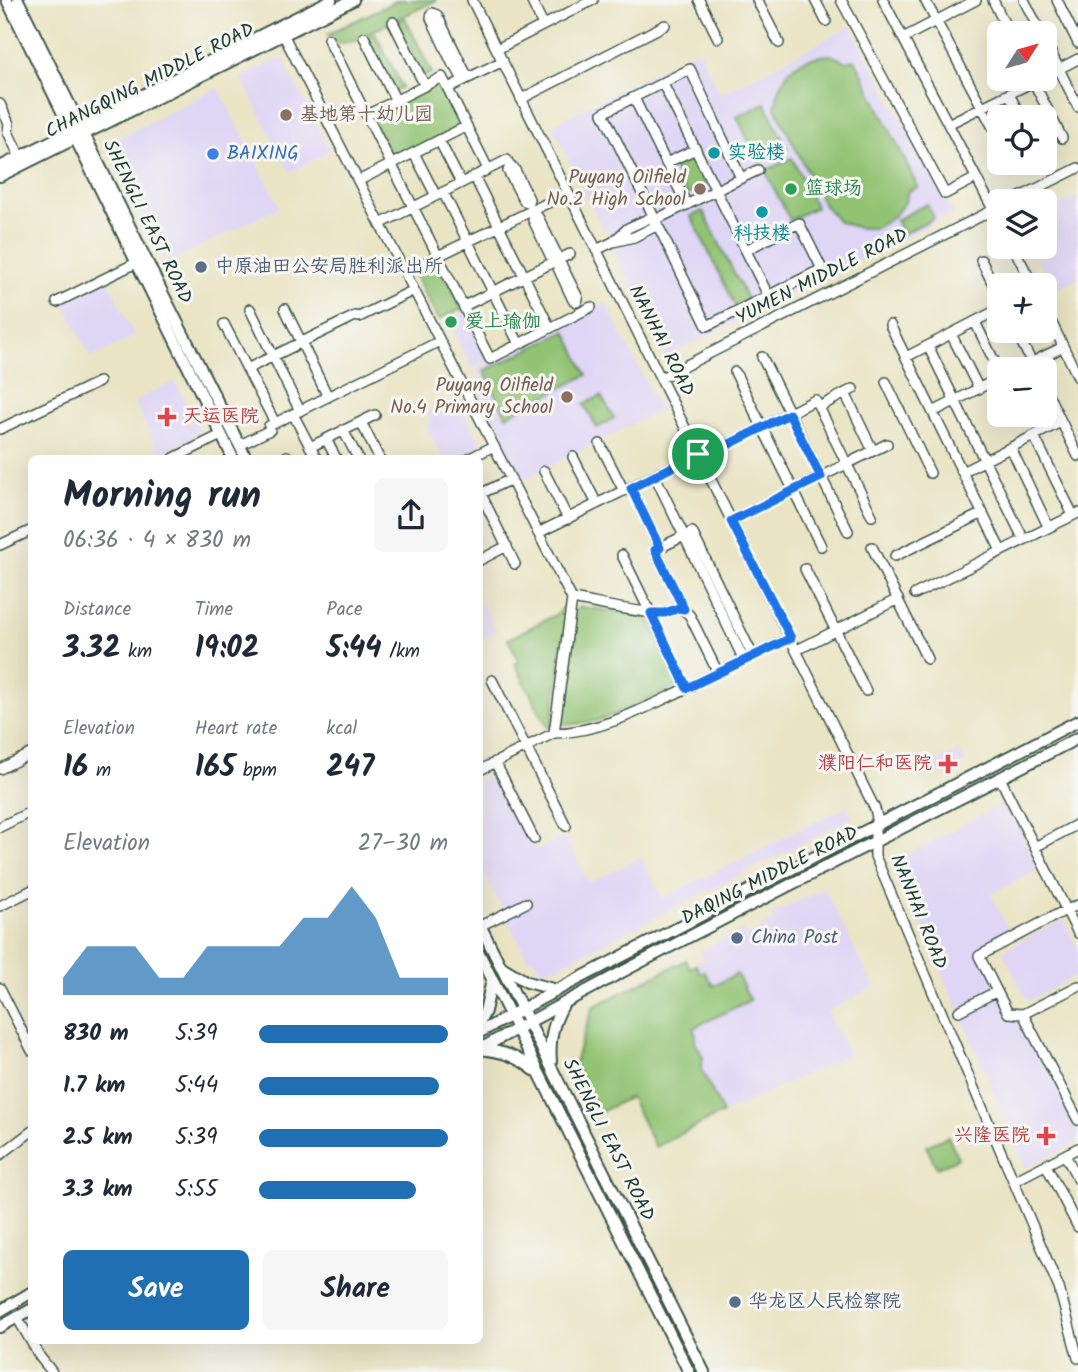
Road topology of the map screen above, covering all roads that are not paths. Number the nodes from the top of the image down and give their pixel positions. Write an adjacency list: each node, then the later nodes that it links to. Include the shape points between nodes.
1 (7, 0): 57 (main road, SHENGLI EAST ROAD)
2 (18, 0): 57 (main road, SHENGLI EAST ROAD)
3 (331, 0): 57 (main road, CHANGQING MIDDLE ROAD)
4 (353, 0): 26 (main road, CHANGQING MIDDLE ROAD)
5 (472, 0): 33 (street, NANHAI ROAD)
6 (531, 0): 24 (street)
7 (699, 0): 29 (street)
8 (757, 0): 31 (street)
9 (816, 0): 19 (street)
10 (841, 0): 72 (street, via 945,194)
11 (883, 0): 30 (street)
12 (925, 0): 20 (street)
13 (976, 0): 18 (street)
14 (993, 0): 21 (street)
15 (1024, 0): 22 (street)
16 (1057, 0): 32 (street)
17 (589, 1): 24 (street)
18 (958, 4): 20 (street)
19 (826, 21)
20 (936, 21): 30 (street); 51 (street)
21 (1003, 21)
22 (1035, 21)
23 (393, 22): 41 (street)
24 (543, 25): 33 (street)
25 (665, 25): 47 (street)
26 (283, 34): 57 (main road, CHANGQING MIDDLE ROAD); 73 (street)
27 (365, 37): 48 (street)
28 (328, 38): 53 (street)
29 (718, 38)
30 (903, 38): 55 (street)
31 (779, 43)
32 (1078, 43)
33 (497, 49): 35 (street, NANHAI ROAD)
34 (1078, 59): 38 (street)
35 (503, 61): 39 (street); 47 (street, NANHAI ROAD)
36 (1057, 65): 38 (street)
37 (458, 66): 37 (street, via 460,61 432,13 453,65); 39 (street)
38 (1059, 69): 52 (street)
39 (466, 79): 42 (street)
40 (663, 84): 46 (street); 60 (street); 71 (street, via 690,69)
41 (425, 86): 42 (street, via 442,78); 48 (street)
42 (448, 88): 56 (street)
43 (1015, 91): 45 (street)
44 (1040, 91): 58 (street)
45 (1009, 94): 50 (street); 51 (street)
46 (634, 98): 63 (street); 84 (street, via 603,113)
47 (521, 99): 77 (street, NANHAI ROAD)
48 (396, 101): 53 (street)
49 (0, 104): 62 (street)
50 (1015, 105)
51 (982, 107): 54 (street); 55 (street)
52 (1078, 107)
53 (367, 115): 64 (street)
54 (987, 116)
55 (948, 124): 72 (street)
56 (467, 126): 59 (street); 67 (street)
57 (78, 132): 62 (main road, CHANGQING MIDDLE ROAD); 69 (main road, CHANGQING MIDDLE ROAD); 94 (main road, SHENGLI EAST ROAD); 151 (main road, SHENGLI EAST ROAD)
58 (1062, 138)
59 (439, 140): 61 (street); 74 (street)
60 (696, 149): 63 (street); 76 (street)
61 (414, 153): 64 (street); 78 (street)
62 (20, 157): 65 (main road, CHANGQING MIDDLE ROAD)
63 (666, 163): 80 (street)
64 (392, 164): 73 (street); 81 (street)
65 (0, 167)
66 (1078, 168): 75 (street)
67 (488, 169): 70 (street); 82 (street, via 507,160)
68 (758, 170): 71 (street)
69 (0, 176)
70 (474, 176): 74 (street); 86 (street)
71 (741, 178): 76 (street)
72 (976, 178): 79 (street)
73 (358, 181): 85 (street)
74 (461, 183): 78 (street)
75 (1036, 189)
76 (716, 190): 80 (street); 89 (street)
77 (568, 193): 82 (street); 88 (street, NANHAI ROAD)
78 (439, 194): 81 (street); 87 (street)
79 (987, 195)
80 (687, 205): 84 (street)
81 (413, 207): 85 (street); 91 (street)
82 (531, 210): 86 (street); 93 (street)
83 (987, 214): 127 (street, YUMEN MIDDLE ROAD)
84 (655, 220): 88 (street, via 628,228); 100 (street, via 707,326)
85 (380, 223): 95 (street)
86 (499, 226): 87 (street); 97 (street)
87 (467, 241): 91 (street); 99 (street)
88 (596, 250): 127 (street, NANHAI ROAD)
89 (746, 250): 100 (street); 100 (street, via 799,223 822,268)
90 (570, 254): 93 (street)
91 (438, 256): 95 (street); 102 (street)
92 (981, 260): 96 (street)
93 (557, 261): 97 (street); 106 (street)
94 (136, 263): 101 (street); 146 (main road, SHENGLI EAST ROAD)
95 (405, 272): 98 (street)
96 (988, 273)
97 (524, 277): 99 (street); 111 (street)
98 (414, 290): 114 (street); 115 (street)
99 (493, 292): 102 (street); 116 (street)
100 (768, 295)
101 (57, 302)
102 (464, 306): 116 (street, via 490,359)
103 (592, 307): 106 (street)
104 (250, 309): 119 (street)
105 (285, 309): 115 (street)
106 (582, 312): 111 (street)
107 (987, 316): 108 (street)
108 (975, 322): 112 (street); 122 (street)
109 (224, 324): 124 (street)
110 (890, 325): 121 (street)
111 (550, 328): 116 (street)
112 (951, 334): 117 (street); 131 (street)
113 (1057, 334): 118 (street)
114 (440, 341): 132 (street); 152 (street)
115 (301, 343): 119 (street); 132 (street)
116 (519, 344)
117 (928, 346): 121 (street); 133 (street)
118 (1063, 347): 123 (street); 126 (street)
119 (273, 356): 124 (street); 135 (street)
120 (761, 357): 137 (street)
121 (906, 357): 136 (street)
122 (992, 357)
123 (1048, 357)
124 (247, 369): 142 (street)
125 (736, 372): 143 (street)
126 (1078, 377)
127 (661, 378): 164 (street, NANHAI ROAD)
128 (99, 382): 144 (street)
129 (886, 382): 171 (street)
130 (987, 385): 131 (street)
131 (979, 389): 133 (street)
132 (328, 397): 135 (street)
133 (955, 400): 136 (street); 167 (street)
134 (818, 407): 137 (street, via 815,400); 155 (street, via 849,391); 168 (street)
135 (297, 412): 142 (street); 153 (street)
136 (933, 412): 170 (street)
137 (789, 414): 143 (street); 173 (street)
138 (1057, 414): 141 (street)
139 (375, 415): 140 (street)
140 (361, 422): 145 (street); 162 (street)
141 (1061, 422): 147 (street); 165 (street)
142 (275, 423): 151 (street)
143 (763, 428): 164 (street); 176 (street)
144 (0, 429)
145 (343, 430): 148 (street); 161 (street)
146 (222, 435): 156 (street); 157 (main road, SHENGLI EAST ROAD)
147 (1034, 436): 154 (street); 180 (street)
148 (326, 439): 153 (street); 160 (street)
149 (600, 443): 175 (street)
150 (887, 444): 155 (street)
151 (240, 445): 158 (main road, SHENGLI EAST ROAD)
152 (494, 446): 163 (street); 174 (street)
153 (310, 447): 159 (street)
154 (1011, 448): 167 (street); 185 (street)
155 (873, 451): 168 (street)
156 (180, 455)
157 (232, 455)
158 (245, 455)
159 (314, 455)
160 (334, 455)
161 (356, 455)
162 (378, 455)
163 (476, 455)
164 (699, 456): 172 (street); 184 (street, NANHAI ROAD)
165 (1078, 456)
166 (573, 457): 179 (street)
167 (985, 461): 170 (street); 189 (street)
168 (847, 464): 173 (street); 182 (street)
169 (544, 471): 183 (street)
170 (962, 472): 181 (street)
171 (930, 473)
172 (654, 476): 175 (street); 190 (street)
173 (821, 477): 176 (street); 186 (street)
174 (511, 479): 177 (street); 188 (street)
175 (628, 489): 179 (street); 195 (street)
176 (793, 490): 184 (street); 193 (street)
177 (483, 493)
178 (483, 500): 192 (street)
179 (597, 505): 183 (street)
180 (1074, 512): 196 (street)
181 (983, 513): 196 (street); 198 (street)
182 (873, 516)
183 (568, 519): 188 (street)
184 (731, 521): 208 (street, NANHAI ROAD)
185 (1046, 522)
186 (848, 531)
187 (28, 532): 191 (street)
188 (538, 533): 203 (street)
189 (1021, 534)
190 (684, 536): 195 (street); 210 (street, via 692,532)
191 (0, 545)
192 (507, 546): 199 (street); 200 (street)
193 (821, 546)
194 (872, 547): 204 (street)
195 (660, 548): 205 (street, via 655,550)
196 (1002, 551): 202 (street)
197 (622, 555): 206 (street)
198 (895, 556)
199 (483, 558)
200 (515, 564)
201 (804, 569): 207 (street)
202 (915, 594)
203 (572, 599): 206 (street); 217 (street)
204 (898, 599): 207 (street); 211 (street)
205 (684, 609): 206 (street); 212 (street)
206 (651, 613): 214 (street)
207 (836, 630): 209 (street); 215 (street)
208 (791, 638): 209 (street, NANHAI ROAD); 210 (street)
209 (797, 650): 228 (street, NANHAI ROAD, via 875,809)
210 (748, 658): 212 (street)
211 (927, 659)
212 (718, 673): 214 (street)
213 (492, 680): 219 (street)
214 (687, 688): 217 (street, via 604,724)
215 (866, 691)
216 (1078, 721): 228 (main road, DAQING MIDDLE ROAD)
217 (554, 733): 219 (street)
218 (1078, 738): 224 (main road, DAQING MIDDLE ROAD)
219 (526, 746): 221 (street); 227 (street)
220 (28, 755): 223 (street)
221 (495, 762): 222 (street); 230 (street)
222 (483, 768)
223 (0, 769)
224 (1000, 778): 231 (main road, DAQING MIDDLE ROAD); 232 (street)
225 (28, 813): 229 (street)
226 (1078, 824): 232 (street)
227 (565, 825)
228 (875, 826): 231 (street, NANHAI ROAD); 246 (main road, DAQING MIDDLE ROAD)
229 (0, 827)
230 (534, 839)
231 (875, 842): 248 (main road, DAQING MIDDLE ROAD); 269 (street, NANHAI ROAD, via 875,856)
232 (1035, 847): 237 (street)
233 (28, 892): 236 (street)
234 (526, 903): 238 (street)
235 (1078, 905): 237 (street)
236 (0, 906)
237 (1067, 911): 240 (street); 247 (street, via 979,956)
238 (483, 924)
239 (483, 931): 242 (main road, SHENGLI EAST ROAD)
240 (1078, 933)
241 (483, 961): 243 (main road, SHENGLI EAST ROAD)
242 (500, 966): 246 (main road, via 527,982); 249 (main road, SHENGLI EAST ROAD)
243 (492, 980): 252 (main road); 253 (main road, SHENGLI EAST ROAD)
244 (1078, 986): 251 (street)
245 (0, 989): 257 (street)
246 (557, 990): 249 (main road, DAQING MIDDLE ROAD)
247 (997, 991): 250 (street); 251 (street, via 1008,1013)
248 (564, 1003): 254 (main road, DAQING MIDDLE ROAD); 260 (main road, via 551,1035)
249 (522, 1009): 253 (main road, DAQING MIDDLE ROAD); 254 (main road, SHENGLI EAST ROAD)
250 (959, 1011)
251 (1023, 1014): 262 (street)
252 (483, 1015)
253 (510, 1015): 255 (main road, SHENGLI EAST ROAD); 256 (main road, DAQING MIDDLE ROAD)
254 (529, 1022): 255 (main road, DAQING MIDDLE ROAD); 260 (main road, SHENGLI EAST ROAD)
255 (517, 1028): 258 (main road, DAQING MIDDLE ROAD); 261 (main road, SHENGLI EAST ROAD)
256 (483, 1030)
257 (28, 1043)
258 (483, 1047)
259 (483, 1049): 261 (main road, via 513,1055)
260 (552, 1067): 281 (main road, SHENGLI EAST ROAD)
261 (540, 1074): 280 (main road, SHENGLI EAST ROAD)
262 (1078, 1120)
263 (28, 1134): 265 (street)
264 (1078, 1148): 266 (street)
265 (0, 1155)
266 (1065, 1155): 267 (street); 268 (street)
267 (1046, 1165): 269 (street); 270 (street)
268 (1078, 1179)
269 (1014, 1181): 278 (street, NANHAI ROAD, via 1059,1288)
270 (1078, 1227)
271 (28, 1294): 272 (main road)
272 (0, 1311)
273 (28, 1311): 274 (main road)
274 (17, 1317): 275 (main road); 276 (street)
275 (0, 1327)
276 (28, 1336)
277 (33, 1344): 279 (street)
278 (1078, 1358)
279 (52, 1372)
280 (689, 1372)
281 (704, 1372)

